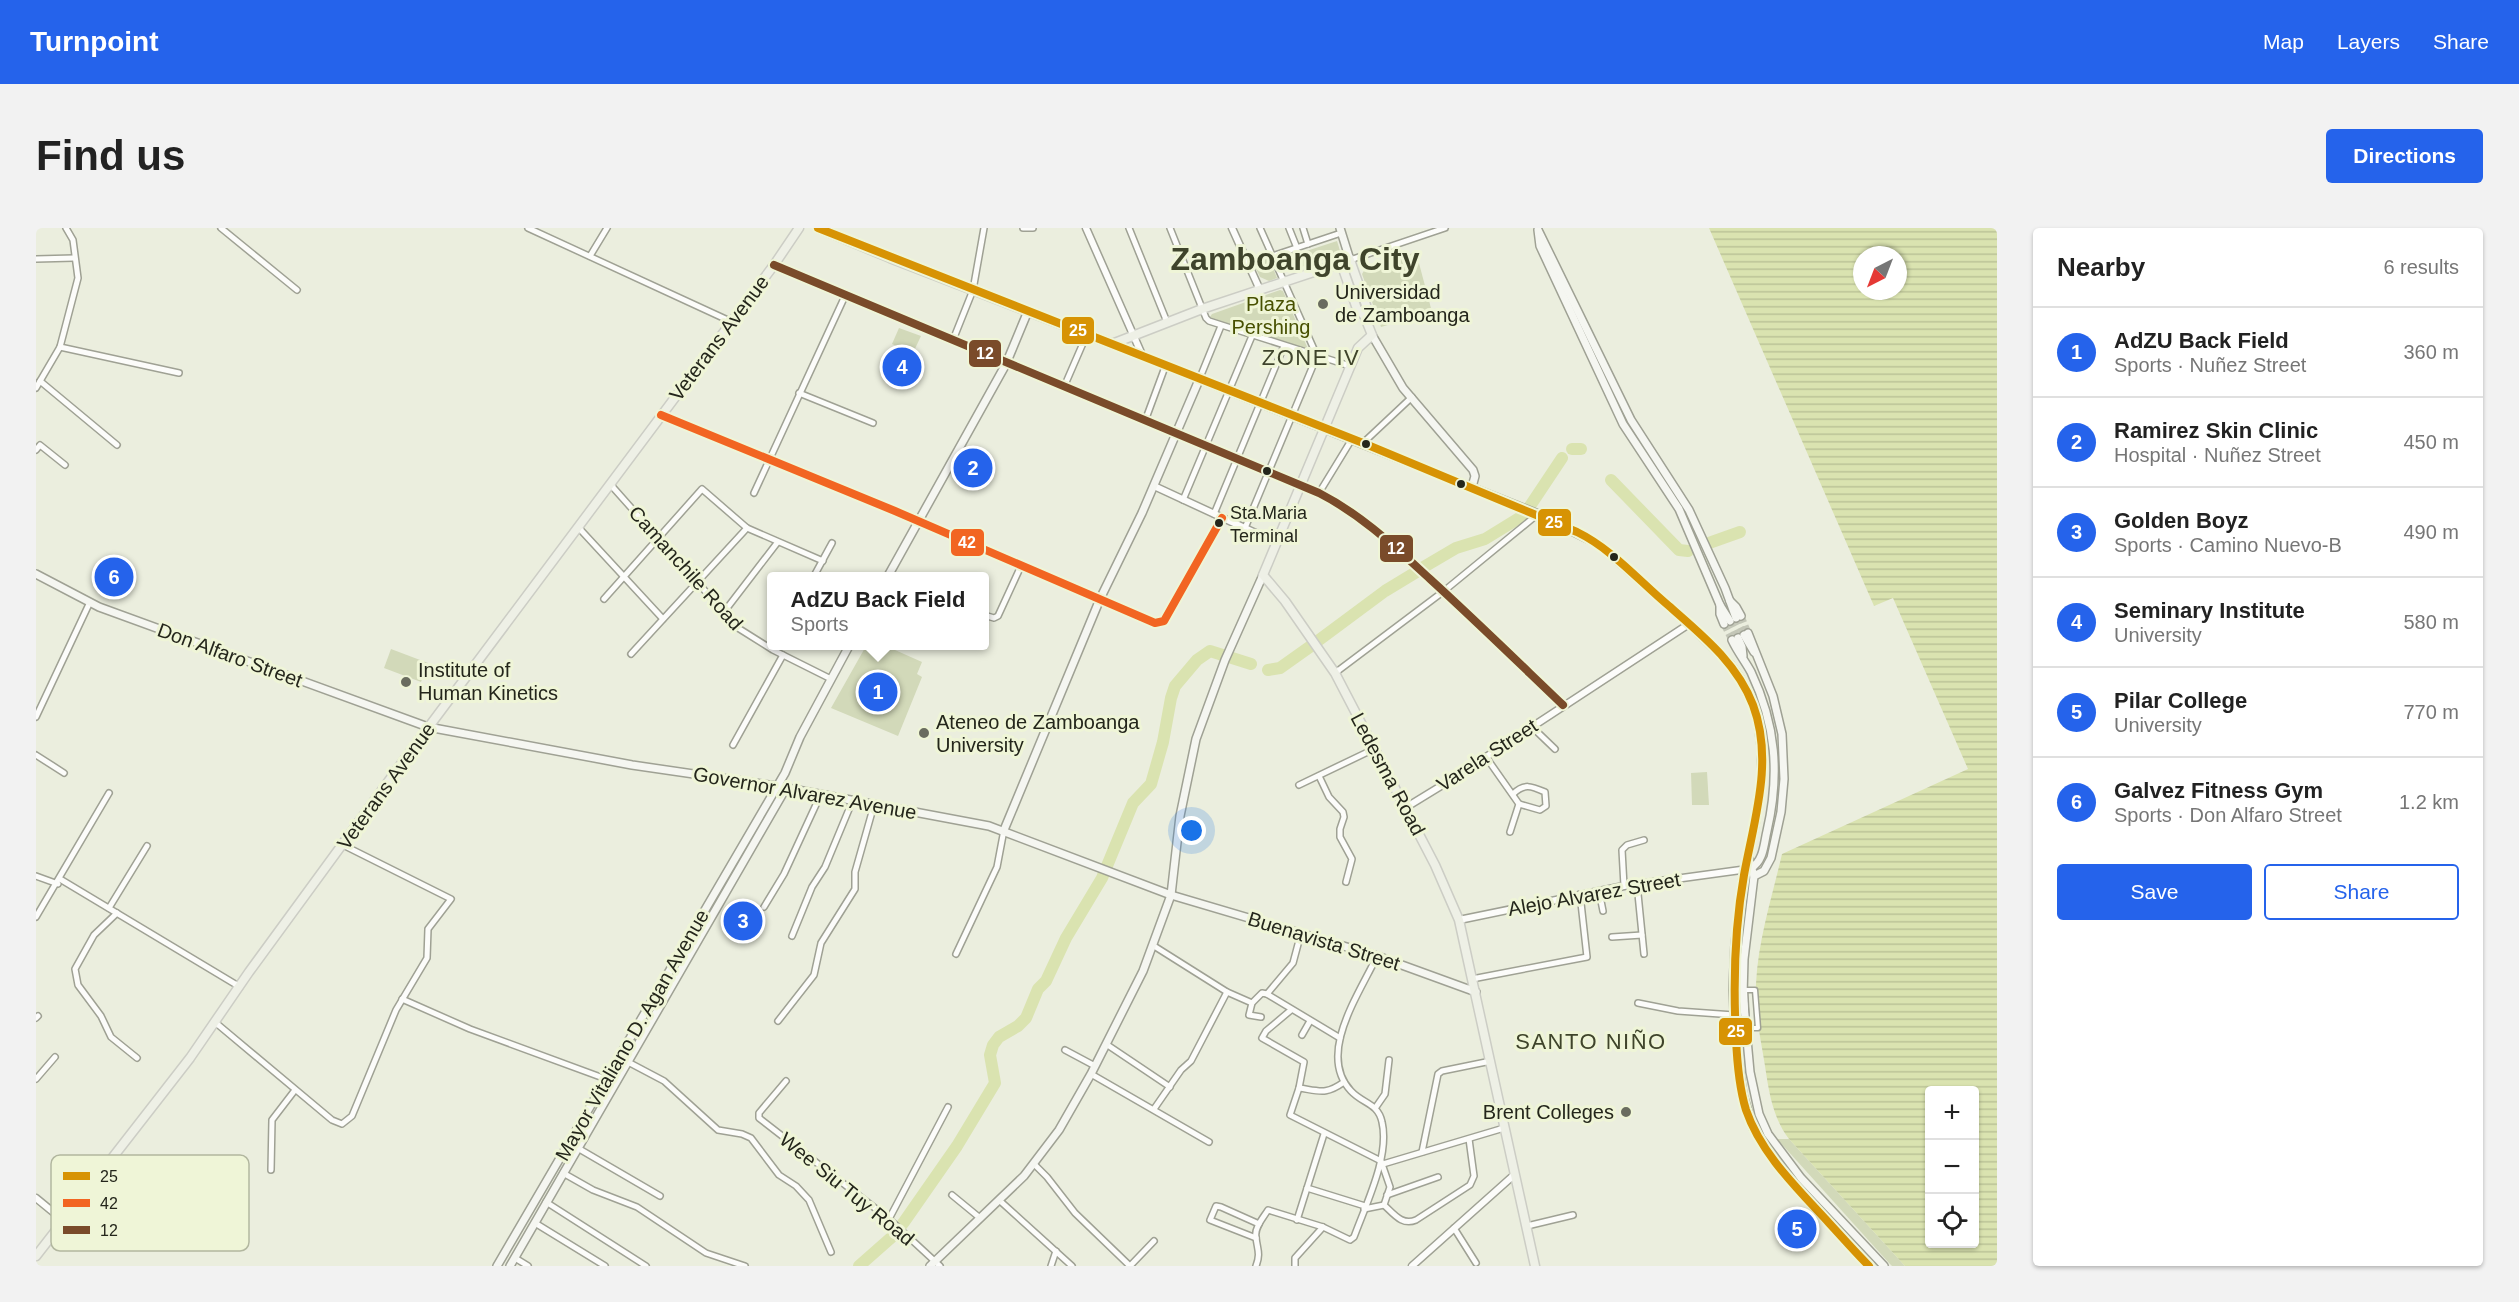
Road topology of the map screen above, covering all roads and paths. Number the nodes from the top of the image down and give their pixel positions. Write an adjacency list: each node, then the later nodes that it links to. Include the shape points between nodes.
1 (66, 228): 25 (street, via 73,240)
2 (221, 228): 30 (street)
3 (528, 228): 23 (street)
4 (607, 228): 23 (street)
5 (799, 228): 28 (main road, Veterans Avenue)
6 (818, 228): 31 (main road)
7 (984, 228): 31 (street)
8 (1023, 228): 9 (street)
9 (1033, 228)
10 (1086, 228): 40 (street)
11 (1129, 228): 37 (street)
12 (1170, 228): 34 (street)
13 (1232, 228): 32 (street)
14 (1260, 228): 24 (street)
15 (1289, 228): 22 (street)
16 (1303, 228): 21 (street)
17 (1445, 228): 20 (street)
18 (1539, 229): 105 (main road, via 1630,420 1689,510); 107 (main road, via 1540,246 1597,372 1623,424 1678,509)
19 (1340, 230): 21 (street); 27 (main road)
20 (1424, 231): 27 (street)
21 (1308, 244): 22 (street)
22 (1297, 248): 24 (street)
23 (590, 256): 36 (street)
24 (1272, 256): 29 (street)
25 (74, 258): 26 (street); 46 (street, via 78,278)
26 (36, 260)
27 (1345, 261): 29 (main road); 41 (main road, via 1357,309 1364,315)
28 (774, 265): 33 (street); 36 (main road, Veterans Avenue)
29 (1283, 282): 32 (main road); 47 (street)
30 (297, 290)
31 (973, 290): 35 (main road); 43 (street)
32 (1260, 290): 34 (main road)
33 (845, 296): 43 (street); 58 (street)
34 (1202, 309): 37 (main road); 38 (street, via 1206,318)
35 (1028, 311): 39 (main road); 49 (main road)
36 (732, 322): 61 (main road, Veterans Avenue)
37 (1167, 322): 40 (main road)
38 (1221, 326): 42 (street); 53 (street)
39 (1087, 334): 44 (main road); 55 (street)
40 (1134, 335): 44 (main road); 48 (street)
41 (1372, 335): 50 (main road, via 1361,344); 59 (main road, via 1396,378)
42 (1252, 336): 45 (street); 57 (street)
43 (953, 340): 49 (street)
44 (1112, 344): 48 (main road)
45 (1284, 346): 47 (street); 60 (street)
46 (60, 347): 52 (street); 54 (street)
47 (1317, 356): 50 (street); 62 (street)
48 (1143, 357): 51 (main road)
49 (1006, 364): 55 (street); 86 (main road)
50 (1350, 366): 65 (main road)
51 (1165, 367): 53 (main road); 63 (street)
52 (179, 373)
53 (1199, 380): 57 (main road); 66 (main road)
54 (40, 381): 56 (street); 69 (street)
55 (1064, 387): 63 (street)
56 (36, 388)
57 (1229, 392): 60 (main road); 70 (street)
58 (799, 393): 64 (street); 72 (street)
59 (1412, 397): 68 (street); 79 (main road, via 1473,470)
60 (1260, 404): 62 (main road); 73 (street)
61 (661, 415): 72 (street); 76 (main road, Veterans Avenue)
62 (1293, 416): 65 (main road); 75 (street)
63 (1145, 421): 66 (street)
64 (873, 423)
65 (1323, 428): 67 (main road); 77 (main road)
66 (1176, 434): 70 (street); 78 (main road)
67 (1352, 439): 68 (main road); 81 (street)
68 (1363, 443): 79 (main road)
69 (117, 445)
70 (1206, 446): 73 (street); 82 (street)
71 (36, 450): 74 (street, via 40,445)
72 (768, 459): 80 (street); 86 (street)
73 (1237, 459): 75 (street); 84 (street)
74 (65, 465)
75 (1269, 473): 77 (street); 89 (street)
76 (610, 484): 87 (main road, Veterans Avenue); 90 (street, Camanchile Road)
77 (1299, 485): 81 (street); 91 (main road)
78 (1154, 486): 82 (street); 104 (main road)
79 (1472, 488): 83 (main road)
80 (754, 493)
81 (1319, 493): 102 (street, via 1368,523)
82 (1183, 500): 84 (street)
83 (1535, 513): 102 (street); 111 (main road, via 1600,545)
84 (1214, 514): 85 (street)
85 (1222, 518): 89 (street); 104 (street, via 1162,623)
86 (917, 521): 95 (street); 97 (main road)
87 (578, 527): 99 (street); 122 (main road, Veterans Avenue)
88 (747, 528): 90 (street, via 702,489); 92 (street); 101 (street)
89 (1245, 528): 91 (street)
90 (658, 538): 99 (street); 101 (street, Camanchile Road)
91 (1275, 542): 100 (main road)
92 (777, 543): 94 (street); 108 (street)
93 (832, 543): 94 (street)
94 (823, 561): 96 (street)
95 (1021, 566): 104 (street); 109 (street, via 998,616)
96 (816, 572)
97 (892, 572)
98 (36, 574): 106 (main road, Don Alfaro Street)
99 (623, 575): 103 (street); 110 (street)
100 (1263, 575): 117 (main road, Ledesma Road); 154 (main road, via 1226,658 1190,762)
101 (697, 581): 108 (street, Camanchile Road); 110 (street)
102 (1444, 591): 117 (street); 119 (street)
103 (604, 599)
104 (1100, 599): 140 (main road)
105 (1730, 601): 107 (main road); 107 (main road, via 1733,620)
106 (90, 603): 120 (street); 122 (main road, Don Alfaro Street)
107 (1720, 605)
108 (724, 612): 112 (street, Camanchile Road, via 747,634)
109 (989, 616)
110 (663, 619): 115 (street)
111 (1689, 624): 119 (street, Varela Street); 145 (main road, via 1715,647 1740,678 1758,722 1760,795)
112 (767, 644)
113 (777, 650): 116 (street, Camanchile Road)
114 (846, 650): 118 (main road, Mayor Vitaliano D. Agan Avenue)
115 (631, 654)
116 (783, 655): 118 (street, Camanchile Road); 123 (street)
117 (1335, 673): 124 (main road, Ledesma Road)
118 (831, 679): 131 (main road, Mayor Vitaliano D. Agan Avenue)
119 (1563, 705): 121 (street, Varela Street)
120 (36, 717)
121 (1532, 726): 125 (street); 127 (street, Varela Street)
122 (428, 727): 131 (main road, Governor Alvarez Avenue, via 632,765); 143 (main road, Veterans Avenue)
123 (733, 745)
124 (1374, 749): 129 (street); 139 (main road, Ledesma Road)
125 (1555, 749)
126 (36, 755): 128 (street)
127 (1486, 756): 134 (street); 139 (street, Varela Street)
128 (64, 773)
129 (1319, 776): 130 (street); 149 (street, via 1329,797 1343,812 1340,837 1352,859)
130 (1299, 785)
131 (776, 786): 132 (main road, Governor Alvarez Avenue); 165 (main road, Mayor Vitaliano D. Agan Avenue)
132 (786, 788): 135 (main road, Governor Alvarez Avenue); 166 (main road, Mayor Vitaliano D. Agan Avenue)
133 (109, 794): 148 (street)
134 (1513, 794): 137 (street); 137 (street, via 1530,786 1545,792 1546,806 1540,810)
135 (820, 796): 136 (main road, Governor Alvarez Avenue); 155 (street)
136 (852, 802): 138 (main road, Governor Alvarez Avenue); 163 (street)
137 (1519, 804): 141 (street)
138 (874, 805): 140 (main road, Governor Alvarez Avenue); 182 (street, via 855,872 855,889 820,943 814,975)
139 (1405, 808): 160 (main road, Ledesma Road)
140 (1004, 830): 154 (main road, Governor Alvarez Avenue); 168 (street, via 997,867)
141 (1510, 832)
142 (1644, 840): 151 (street, via 1622,850)
143 (343, 845): 172 (main road, Veterans Avenue); 176 (street, via 451,899 428,929 427,958)
144 (147, 846): 156 (street)
145 (1747, 870): 147 (main road); 147 (main road, via 1757,864 1762,854 1773,803 1774,754 1766,710 1743,656 1740,636 1755,652 1773,696 1782,734 1781,812 1771,858 1764,871); 150 (street, Alejo Alvarez Street); 180 (main road, via 1735,945)
146 (36, 876): 148 (street)
147 (1754, 876): 223 (main road, via 1743,996 1755,1103 1768,1134)
148 (59, 881): 156 (street); 159 (street)
149 (1346, 882)
150 (1637, 884): 151 (street, Alejo Alvarez Street); 162 (street)
151 (1624, 886): 152 (street, Alejo Alvarez Street)
152 (1599, 891): 153 (street, Alejo Alvarez Street); 157 (street)
153 (1580, 894): 160 (street, Alejo Alvarez Street); 171 (street, via 1587,957)
154 (1172, 895): 161 (main road, Buenavista Street); 167 (main road)
155 (764, 907)
156 (109, 908): 158 (street)
157 (1602, 911)
158 (117, 913): 172 (street); 192 (street, via 94,935 75,975 112,1039)
159 (36, 917)
160 (1459, 920): 171 (main road, Ledesma Road)
161 (1301, 933): 170 (main road, Buenavista Street); 175 (street, via 1293,963)
162 (1642, 935): 164 (street); 169 (street)
163 (792, 936)
164 (1612, 937)
165 (687, 939): 166 (main road); 190 (main road, Mayor Vitaliano D. Agan Avenue)
166 (696, 944): 193 (main road, Mayor Vitaliano D. Agan Avenue)
167 (1154, 946): 173 (street); 188 (main road)
168 (956, 954)
169 (1644, 954)
170 (1377, 956): 174 (main road, Buenavista Street); 187 (street, via 1343,1024)
171 (1472, 979): 174 (main road, Ledesma Road)
172 (240, 987): 184 (main road, Veterans Avenue)
173 (1227, 992): 178 (street); 202 (street, via 1191,1061)
174 (1476, 992): 195 (main road, Ledesma Road)
175 (1267, 994): 178 (street, via 1262,993); 179 (street)
176 (402, 999): 199 (street, via 459,1025); 204 (street, via 347,1121 342,1124 332,1120)
177 (1638, 1002): 180 (street, via 1678,1011)
178 (1252, 1003): 181 (street, via 1249,1015)
179 (1291, 1010): 183 (street); 203 (street, via 1262,1038 1303,1060)
180 (1734, 1015): 227 (main road, via 1739,1073 1749,1118 1758,1137)
181 (1261, 1017)
182 (778, 1021)
183 (1310, 1021): 186 (street); 187 (street)
184 (216, 1023): 204 (street); 215 (main road, Veterans Avenue)
185 (1758, 1028): 185 (street, via 1747,1028 1745,990 1755,990)
186 (1302, 1035)
187 (1340, 1038): 201 (street)
188 (1106, 1044): 196 (main road); 202 (street)
189 (1065, 1050): 196 (street)
190 (622, 1053): 193 (main road); 199 (main road, Mayor Vitaliano D. Agan Avenue)
191 (55, 1058): 198 (street)
192 (137, 1058)
193 (629, 1060): 213 (main road, Mayor Vitaliano D. Agan Avenue); 247 (street, via 664,1081 718,1130 751,1138 779,1175 808,1200)
194 (1389, 1060): 206 (street, via 1384,1094)
195 (1491, 1061): 208 (main road, Ledesma Road); 214 (street, via 1438,1074)
196 (1095, 1066): 197 (main road)
197 (1091, 1074): 207 (street); 217 (main road, via 1067,1118)
198 (36, 1079)
199 (606, 1079): 212 (main road, Mayor Vitaliano D. Agan Avenue)
200 (786, 1081): 236 (street, Wee Siu Tuy Road, via 759,1118)
201 (1344, 1082): 203 (street, via 1325,1092); 206 (street, via 1356,1096)
202 (1170, 1087): 207 (street)
203 (1299, 1088): 209 (street, via 1290,1115)
204 (295, 1090): 218 (street, via 272,1120)
205 (948, 1107): 236 (street)
206 (1376, 1107): 216 (street, via 1383,1125)
207 (1154, 1109): 211 (street)
208 (1504, 1128): 210 (street); 220 (main road, Ledesma Road)
209 (1324, 1134): 216 (street); 222 (street)
210 (1468, 1139): 214 (street); 231 (street, via 1474,1176 1467,1187 1412,1222 1402,1221)
211 (1209, 1142)
212 (568, 1143): 213 (street); 252 (main road, Mayor Vitaliano D. Agan Avenue)
213 (576, 1149): 219 (main road, Mayor Vitaliano D. Agan Avenue); 226 (street)
214 (1422, 1152): 216 (street)
215 (115, 1155)
216 (1382, 1163): 225 (street, via 1390,1184); 232 (street)
217 (1034, 1164): 229 (main road); 260 (street, via 1075,1213)
218 (271, 1170)
219 (563, 1173): 230 (main road, Mayor Vitaliano D. Agan Avenue); 257 (street, via 637,1207 706,1253)
220 (1515, 1175): 240 (main road, Ledesma Road); 242 (street)
221 (1438, 1177): 225 (street)
222 (1306, 1188): 232 (street); 237 (street)
223 (1812, 1190): 227 (street); 266 (main road)
224 (952, 1195): 235 (street)
225 (1387, 1195): 231 (street)
226 (660, 1196)
227 (1804, 1197): 265 (main road)
228 (36, 1198): 233 (street)
229 (999, 1200): 235 (main road); 246 (street)
230 (546, 1202): 238 (main road, Mayor Vitaliano D. Agan Avenue); 256 (street)
231 (1384, 1205): 232 (street)
232 (1364, 1208): 241 (street, via 1352,1239)
233 (51, 1210)
234 (1573, 1215): 240 (street)
235 (980, 1218): 251 (main road)
236 (889, 1220): 251 (street, Wee Siu Tuy Road)
237 (1298, 1220): 239 (street, via 1268,1210); 241 (street)
238 (535, 1223): 249 (main road, Mayor Vitaliano D. Agan Avenue); 255 (street)
239 (1259, 1224): 244 (street); 244 (street, via 1216,1206 1210,1220)
240 (1527, 1226): 264 (main road, Ledesma Road)
241 (1323, 1227): 262 (street, via 1295,1258)
242 (1454, 1228): 250 (street); 263 (street)
243 (51, 1237): 248 (main road, Veterans Avenue)
244 (1256, 1238): 261 (street)
245 (1154, 1241): 260 (street)
246 (1056, 1251): 258 (street); 259 (street)
247 (831, 1252)
248 (36, 1256)
249 (515, 1258): 253 (main road, Mayor Vitaliano D. Agan Avenue); 254 (street)
250 (1476, 1263)
251 (935, 1264)
252 (497, 1266)
253 (510, 1266)
254 (528, 1266)
255 (604, 1266)
256 (646, 1266)
257 (746, 1266)
258 (1051, 1266)
259 (1072, 1266)
260 (1129, 1266)
261 (1256, 1266)
262 (1295, 1266)
263 (1412, 1266)
264 (1535, 1266)
265 (1869, 1266)
266 (1884, 1266)

